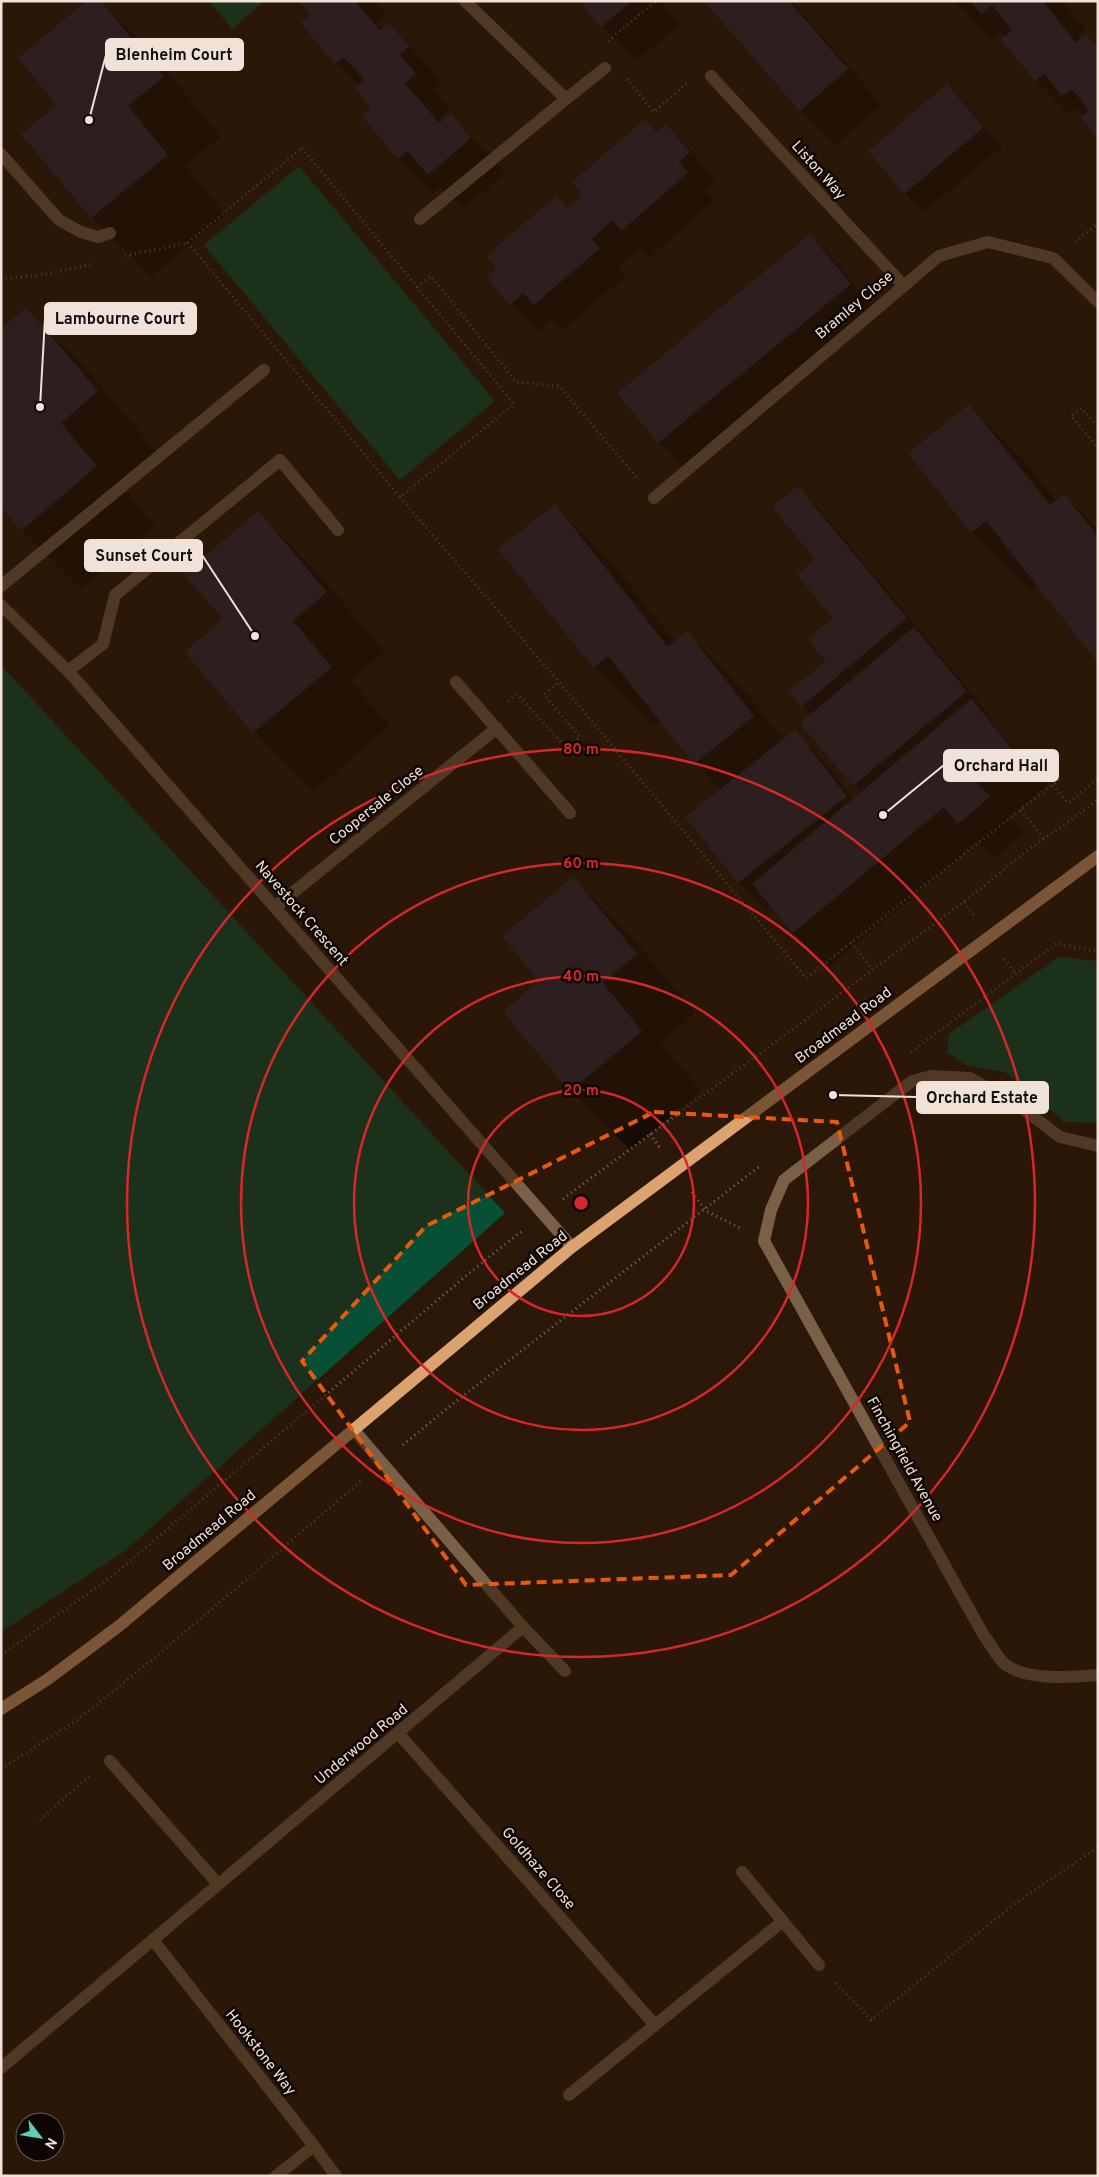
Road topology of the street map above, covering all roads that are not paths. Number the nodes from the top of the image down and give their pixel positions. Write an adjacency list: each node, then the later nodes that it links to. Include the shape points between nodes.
1 (465, 1): 4 (street)
2 (605, 68): 4 (street)
3 (711, 76): 8 (street, Liston Way)
4 (566, 99): 6 (street)
5 (1, 154): 7 (street, via 59,220 98,238)
6 (420, 219)
7 (110, 233)
8 (903, 285): 9 (street, Bramley Close, via 939,256 988,242 1053,258); 11 (street, Bramley Close)
9 (1098, 302)
10 (264, 370): 13 (street)
11 (654, 498)
12 (338, 530): 15 (street, via 280,460 115,595 103,644)
13 (1, 586)
14 (1, 605): 15 (street, Navestock Crescent)
15 (68, 671): 20 (street, Navestock Crescent)
16 (456, 682): 17 (street)
17 (497, 728): 18 (street); 20 (street, Coopersale Close)
18 (570, 813)
19 (1096, 862): 22 (main road, Broadmead Road)
20 (275, 907): 22 (street, Navestock Crescent)
21 (1098, 1146): 26 (street, Finchingfield Avenue, via 1060,1137 1018,1104 970,1078 931,1076 912,1080 784,1180 771,1210 764,1241 983,1634 1006,1665 1023,1673 1065,1678)
22 (572, 1247): 23 (main road, Broadmead Road)
23 (353, 1429): 24 (street); 27 (main road, Broadmead Road, via 120,1626)
24 (524, 1627): 25 (street); 28 (street, Underwood Road)
25 (565, 1671)
26 (1098, 1675)
27 (1, 1709)
28 (399, 1734): 31 (street, Underwood Road); 35 (street, Goldhaze Close)
29 (110, 1761): 31 (street)
30 (742, 1872): 32 (street)
31 (218, 1884): 33 (street, Underwood Road)
32 (783, 1921): 34 (street); 35 (street)
33 (153, 1940): 36 (street, Underwood Road); 38 (street, Hookstone Way)
34 (819, 1965)
35 (654, 2024): 37 (street)
36 (1, 2068)
37 (569, 2095)
38 (314, 2146): 39 (street); 40 (street, Hookstone Way)
39 (276, 2176)
40 (336, 2176)

